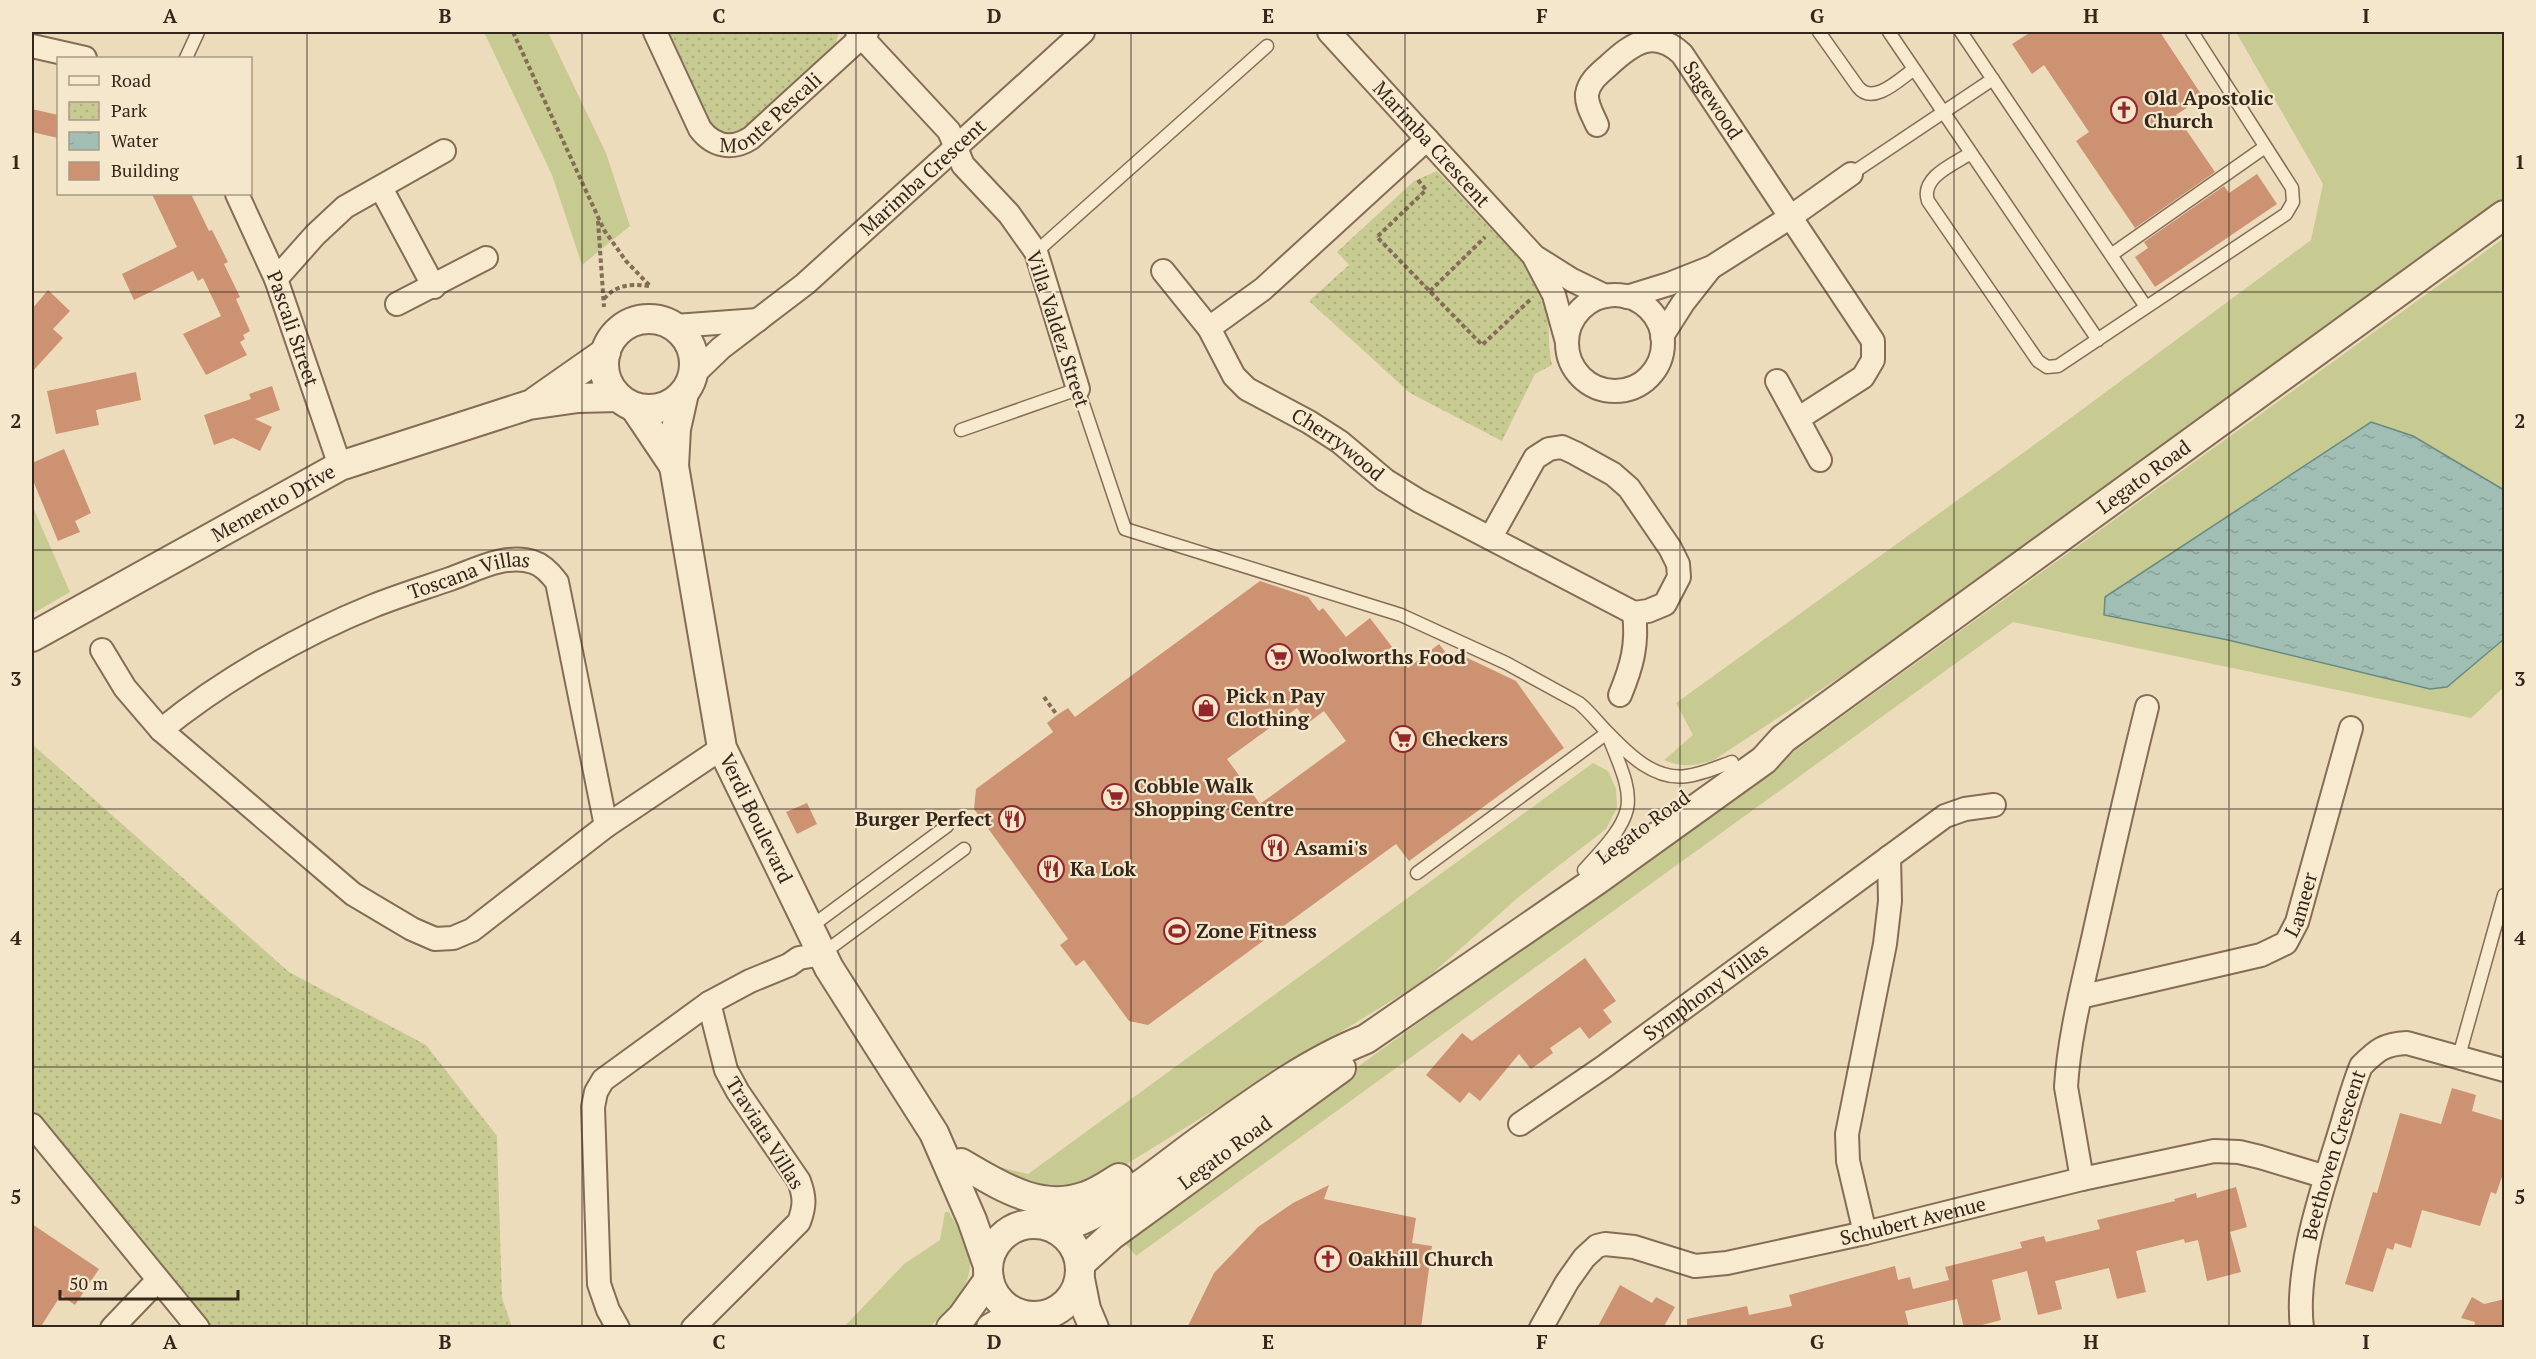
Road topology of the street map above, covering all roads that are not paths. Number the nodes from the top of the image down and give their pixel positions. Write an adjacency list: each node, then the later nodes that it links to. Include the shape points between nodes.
1 (198, 32): 13 (lane)
2 (654, 32): 9 (street, Monte Pescali, via 700,129 711,140 726,146 751,138)
3 (1083, 32): 20 (street, Marimba Crescent)
4 (1329, 32): 18 (street, Marimba Crescent)
5 (1819, 32): 14 (lane, via 1866,94 1875,94)
6 (1889, 32): 14 (lane)
7 (1961, 32): 15 (lane)
8 (2192, 32): 19 (lane)
9 (862, 33): 20 (street, Monte Pescali, via 949,131)
10 (32, 46): 12 (street)
11 (1267, 46): 28 (lane)
12 (81, 57)
13 (186, 57)
14 (1914, 69): 16 (lane)
15 (1993, 79): 16 (lane); 30 (lane)
16 (1944, 112): 22 (lane); 23 (lane)
17 (1597, 125): 27 (street, Sagewood, via 1587,100 1590,84 1629,46 1647,40 1666,43 1682,54)
18 (1419, 146): 29 (street, Marimba Crescent, via 1502,221); 41 (street, via 1263,289)
19 (2265, 147): 30 (lane); 38 (lane, via 2294,194 2286,214)
20 (957, 148): 28 (street, Villa Valdez Street, via 963,165 1009,214); 39 (street, Marimba Crescent)
21 (444, 151): 24 (street)
22 (1971, 153): 43 (lane); 43 (lane, via 1929,182 1928,201 2042,365 2058,366)
23 (1851, 174): 27 (street)
24 (381, 188): 34 (street, via 345,207); 35 (street)
25 (237, 195): 34 (street, Pascali Street)
26 (2505, 216): 65 (street, Legato Road)
27 (1789, 218): 32 (street); 51 (street, Sagewood, via 1873,341 1875,352 1863,377)
28 (1036, 252): 48 (street, Villa Valdez Street)
29 (1533, 255): 36 (street, Marimba Crescent, via 1572,280); 44 (street, Marimba Crescent, via 1559,309)
30 (2111, 255): 38 (lane)
31 (486, 258): 35 (street)
32 (1712, 267): 36 (street, via 1669,285); 42 (street)
33 (1163, 271): 41 (street, Cherrywood)
34 (276, 279): 54 (street, Pascali Street)
35 (434, 286): 37 (street)
36 (1616, 296): 42 (street, via 1647,308); 44 (street, via 1593,300 1578,312)
37 (397, 304)
38 (2146, 307): 43 (lane)
39 (760, 320): 40 (street); 47 (street, Marimba Crescent, via 721,348)
40 (675, 326): 45 (street, via 648,319 634,321 615,335); 47 (street, via 689,342 695,363)
41 (1209, 328): 56 (street, Cherrywood, via 1234,376 1247,389 1340,442 1385,480 1411,496)
42 (1662, 336): 44 (street, via 1662,351 1649,376 1624,390 1603,389 1584,380 1569,356)
43 (2098, 340)
44 (1567, 342)
45 (606, 352): 49 (street, via 605,376); 50 (street, Memento Drive)
46 (1777, 381): 51 (street)
47 (689, 384): 49 (street, via 674,402 662,408 648,410); 55 (street, Verdi Boulevard, via 676,429)
48 (1078, 389): 52 (lane); 64 (lane, Villa Valdez Street, via 1125,530 1401,615 1506,663 1579,703)
49 (626, 402): 50 (street, Memento Drive, via 578,398); 55 (street, Verdi Boulevard)
50 (530, 405): 54 (street, Memento Drive)
51 (1798, 418): 53 (street)
52 (961, 430)
53 (1820, 460)
54 (340, 466): 58 (street, Memento Drive)
55 (674, 466): 66 (street, Verdi Boulevard)
56 (1491, 537): 57 (street, Cherrywood); 57 (street, via 1535,458 1562,447 1575,453 1613,474 1629,488 1678,564 1679,577 1665,604)
57 (1634, 613): 60 (street, via 1636,650)
58 (32, 637)
59 (102, 650): 63 (street, via 125,688)
60 (1620, 695)
61 (2147, 707): 79 (street)
62 (2351, 728): 79 (street, Lameer, via 2297,921 2286,943 2261,956)
63 (161, 730): 69 (street, via 353,894 435,939 453,938 472,930); 69 (street, Toscana Villas, via 182,712 278,652 343,619 500,561 534,562 557,582)
64 (1607, 733): 67 (lane, via 1636,760 1669,776 1686,776); 73 (lane, via 1626,783 1627,808 1621,824); 74 (lane)
65 (1783, 739): 67 (street, Legato Road, via 1760,745); 77 (street, Legato Road, via 1756,765)
66 (722, 748): 69 (street); 76 (street, Verdi Boulevard)
67 (1732, 762): 73 (street, Legato Road)
68 (1994, 805): 72 (street, Symphony Villas, via 1946,816)
69 (606, 825)
70 (947, 826): 76 (lane)
71 (964, 849): 78 (lane)
72 (1889, 857): 84 (street, Symphony Villas); 93 (street, via 1890,901 1885,944 1847,1134 1848,1161)
73 (1584, 870): 77 (street, Legato Road, via 1553,894)
74 (1417, 873)
75 (2505, 895): 82 (lane)
76 (808, 929): 78 (street, Verdi Boulevard)
77 (1517, 934): 81 (street, Legato Road)
78 (810, 956): 80 (street); 86 (street, Verdi Boulevard)
79 (2080, 997): 90 (street, via 2066,1087)
80 (709, 1003): 100 (street, via 603,1080 596,1092 593,1107 599,1284); 101 (street, Traviata Villas, via 726,1070 800,1181 804,1207 799,1222)
81 (1366, 1039): 87 (street, Legato Road, via 1338,1050); 94 (street, Legato Road, via 1342,1066 1112,1235)
82 (2459, 1056): 83 (street, Beethoven Crescent); 89 (street, Beethoven Crescent, via 2407,1043 2390,1044 2374,1053 2361,1066)
83 (2505, 1070)
84 (1520, 1124)
85 (32, 1125): 96 (street)
86 (934, 1133): 88 (street, Verdi Boulevard); 95 (street, Verdi Boulevard, via 972,1220)
87 (1208, 1135): 88 (street, via 1186,1140 1087,1196 1062,1201 1028,1197 1005,1189); 92 (street, Legato Road, via 1096,1213)
88 (961, 1163): 91 (street, Verdi Boulevard, via 993,1200)
89 (2326, 1177): 90 (street, Schubert Avenue, via 2239,1152 2214,1151); 106 (street, Beethoven Crescent, via 2300,1293)
90 (2082, 1179): 93 (street, Schubert Avenue)
91 (1026, 1224): 92 (street, via 1046,1224); 95 (street, via 1008,1231 998,1241 991,1252)
92 (1058, 1230): 94 (street, via 1072,1244)
93 (1865, 1233): 105 (street, Schubert Avenue, via 1727,1263 1695,1266 1634,1247 1597,1246 1567,1282)
94 (1080, 1271): 97 (street, via 1075,1293 1065,1304); 104 (street, via 1086,1310)
95 (988, 1273): 97 (street, via 1001,1302); 102 (street)
96 (158, 1280): 98 (street); 99 (street)
97 (1033, 1319): 103 (street)
98 (112, 1328)
99 (198, 1328)
100 (618, 1328)
101 (693, 1328)
102 (951, 1328)
103 (991, 1328)
104 (1094, 1328)
105 (1541, 1328)
106 (2302, 1328)

